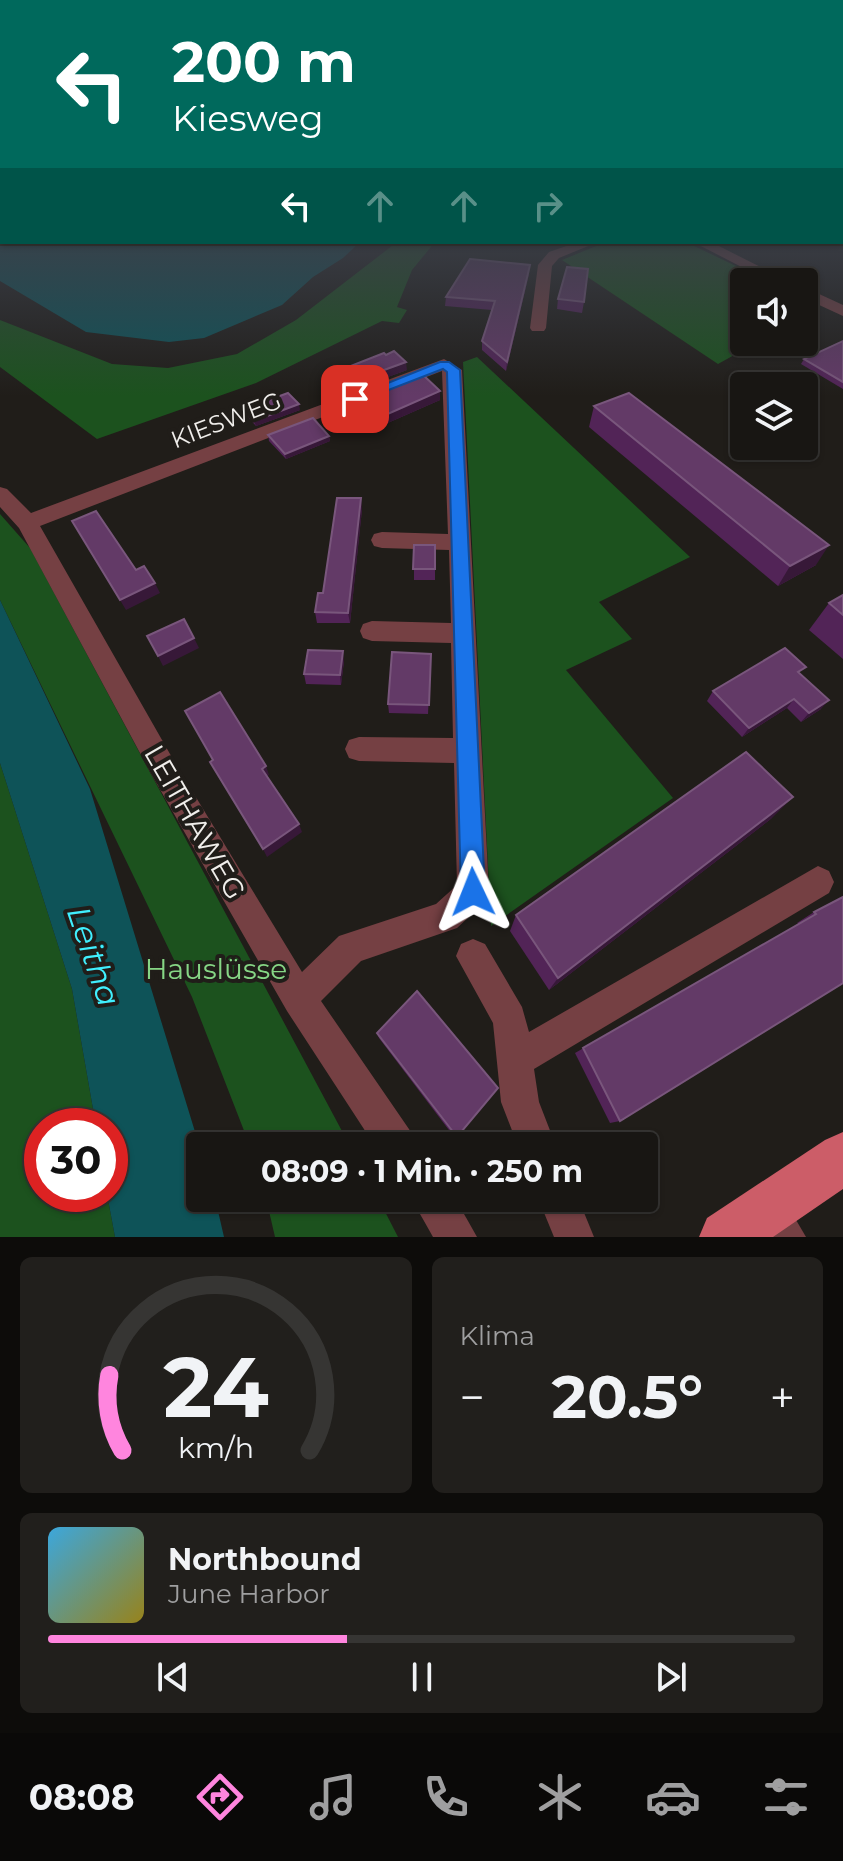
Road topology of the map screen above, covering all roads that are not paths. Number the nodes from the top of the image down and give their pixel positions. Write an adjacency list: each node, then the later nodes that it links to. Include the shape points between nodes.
1 (543, 281): 4 (street)
2 (818, 299): 3 (street)
3 (843, 311)
4 (538, 328)
5 (0, 494): 6 (street, LEITHAWEG)
6 (27, 523): 8 (street, KIESWEG, via 444,364 453,370); 15 (street, LEITHAWEG)
7 (382, 540): 8 (street)
8 (460, 542): 10 (street)
9 (372, 631): 10 (street)
10 (463, 633): 12 (street)
11 (359, 749): 12 (street)
12 (468, 751): 15 (street, via 473,892 446,917 351,948)
13 (818, 882): 16 (street)
14 (473, 956): 16 (street, via 510,1019)
15 (299, 999): 17 (street, LEITHAWEG)
16 (515, 1060): 18 (street, via 520,1102)
17 (388, 1132)
18 (532, 1132)
19 (843, 1158): 22 (main road)
20 (440, 1212): 23 (street)
21 (564, 1212): 24 (street)
22 (760, 1228)
23 (457, 1237)
24 (574, 1237)

